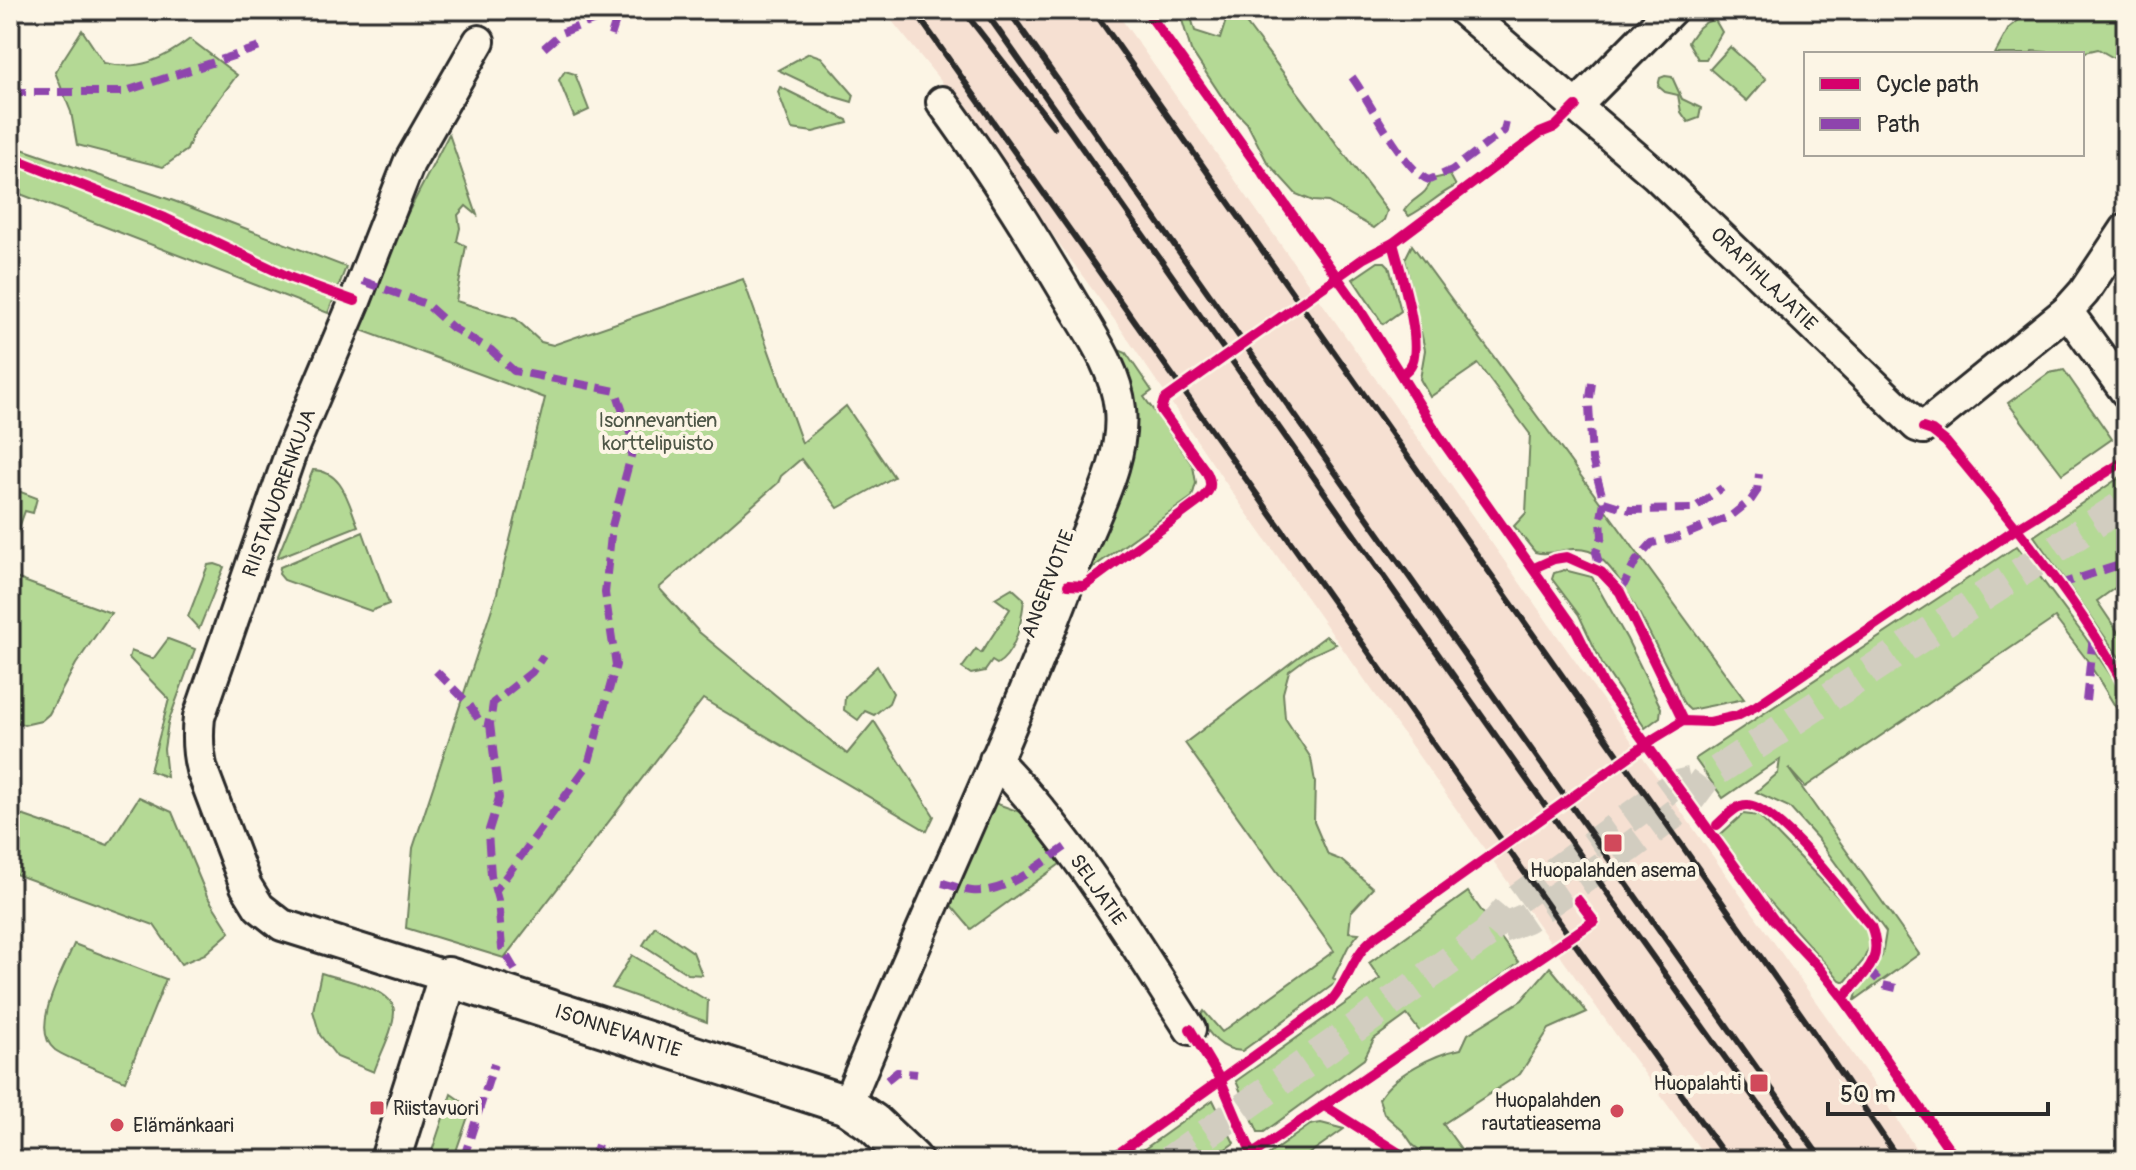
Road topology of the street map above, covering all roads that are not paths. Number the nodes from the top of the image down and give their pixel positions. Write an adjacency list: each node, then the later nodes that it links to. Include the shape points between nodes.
1 (1463, 10): 5 (street, ORAPIHLAJATIE)
2 (1671, 10): 5 (street)
3 (479, 41): 10 (street, RIISTAVUORENKUJA, via 409,163 292,449 199,717 202,770 246,886 259,907 282,925)
4 (942, 102): 9 (street, ANGERVOTIE, via 1024,221 1099,347 1120,407 1118,447 1107,485)
5 (1576, 106): 7 (street, ORAPIHLAJATIE, via 1655,174 1917,426 1923,428)
6 (2126, 229): 7 (street)
7 (2067, 311): 8 (street)
8 (2126, 392)
9 (995, 760): 12 (street, SELJATIE, via 1032,797); 13 (street, ANGERVOTIE)
10 (307, 933): 11 (street, ISONNEVANTIE)
11 (448, 977): 13 (street, ISONNEVANTIE); 14 (street)
12 (1190, 1029)
13 (847, 1105): 15 (street, ISONNEVANTIE)
14 (390, 1160)
15 (912, 1160)

